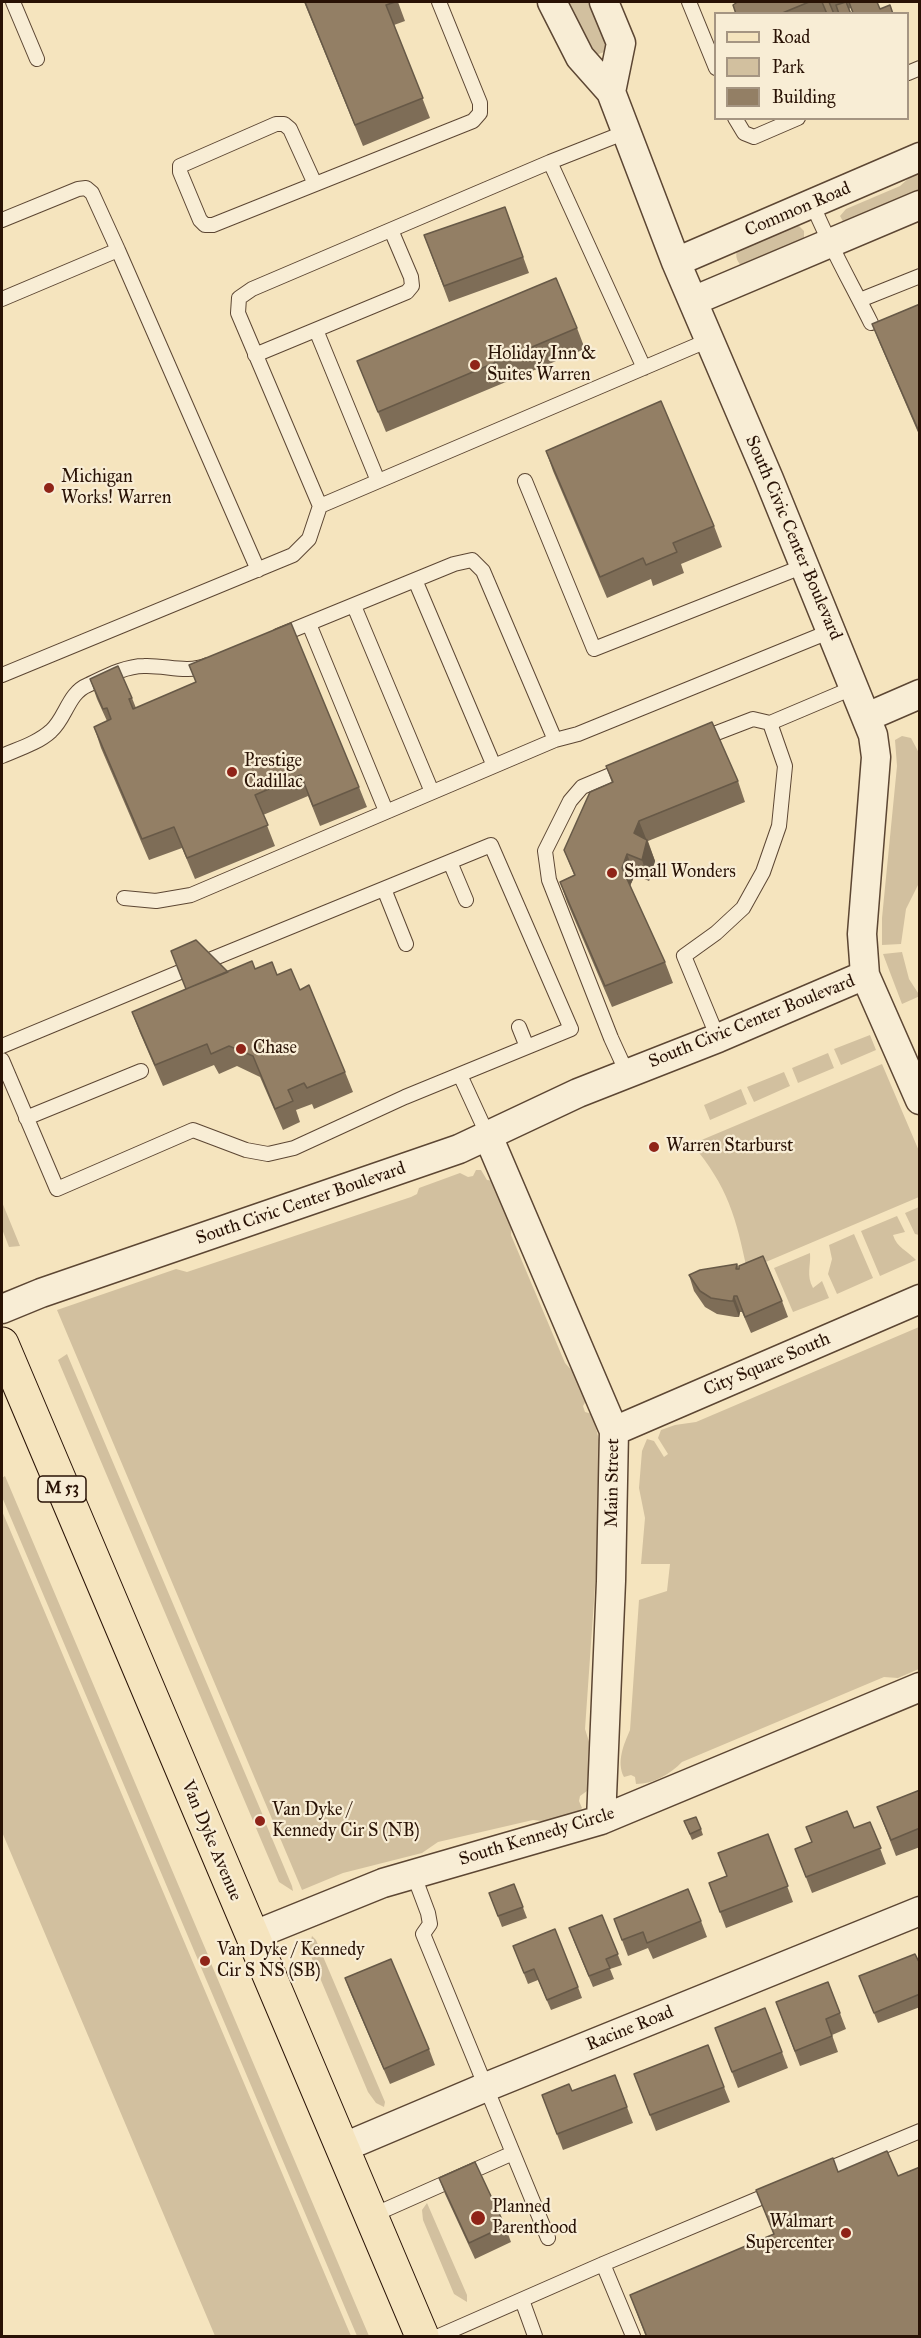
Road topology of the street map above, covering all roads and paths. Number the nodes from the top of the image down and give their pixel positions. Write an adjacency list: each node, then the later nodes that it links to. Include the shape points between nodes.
1 (14, 2): 6 (lane)
2 (439, 2): 14 (lane, via 480,103 480,113 473,121)
3 (552, 2): 8 (street, via 579,57)
4 (604, 2): 8 (street, via 621,43)
5 (689, 2): 7 (lane)
6 (37, 60)
7 (714, 63)
8 (611, 92): 11 (street, South Civic Center Boulevard)
9 (736, 120): 10 (lane, via 744,133 754,137)
10 (793, 120)
11 (626, 132): 13 (lane); 21 (street, South Civic Center Boulevard)
12 (920, 157): 15 (street, Common Road)
13 (550, 162): 18 (lane); 30 (lane)
14 (315, 184): 14 (lane, via 290,129 284,124 180,166 205,225)
15 (812, 203): 19 (lane); 21 (street, Common Road)
16 (920, 205): 19 (street)
17 (2, 220): 20 (lane, via 86,188 92,193)
18 (391, 230): 27 (lane, via 412,286 407,292); 29 (lane, via 238,298 238,314)
19 (829, 244): 24 (lane); 25 (street)
20 (118, 250): 23 (lane); 35 (lane)
21 (676, 262): 25 (street, South Civic Center Boulevard)
22 (920, 276): 24 (lane)
23 (2, 299)
24 (860, 300): 26 (lane)
25 (693, 301): 28 (street, South Civic Center Boulevard)
26 (871, 323)
27 (316, 330): 29 (lane); 31 (lane)
28 (709, 340): 30 (lane); 34 (street, South Civic Center Boulevard)
29 (255, 356): 33 (lane)
30 (644, 368): 31 (lane)
31 (378, 481): 33 (lane)
32 (525, 481): 34 (lane, via 594,649)
33 (320, 506): 35 (lane, via 309,539 293,555)
34 (804, 566): 39 (street, South Civic Center Boulevard)
35 (258, 570): 42 (lane)
36 (415, 580): 37 (lane); 47 (lane, via 472,560 483,572); 51 (lane)
37 (354, 606): 38 (lane); 52 (lane)
38 (309, 624): 40 (lane); 53 (lane)
39 (831, 631): 43 (street, South Civic Center Boulevard); 47 (lane)
40 (269, 640)
41 (218, 661): 49 (lane, via 185,670 131,667 84,686 44,737)
42 (2, 675)
43 (855, 687): 45 (street, South Civic Center Boulevard); 46 (lane)
44 (920, 694): 45 (street)
45 (867, 717): 61 (street, South Civic Center Boulevard, via 876,757 862,934)
46 (770, 723): 48 (lane, via 753,719); 63 (lane, via 785,766 779,826 763,872 743,908 684,956)
47 (555, 740): 51 (lane)
48 (687, 744)
49 (2, 756)
50 (634, 765): 68 (lane, via 582,787 570,801 545,851 549,880)
51 (494, 766): 52 (lane)
52 (432, 792): 53 (lane)
53 (386, 811): 56 (lane, via 191,895 156,900)
54 (450, 862): 55 (lane); 57 (lane); 65 (lane, via 491,845 563,1009 571,1029)
55 (384, 889): 58 (lane); 59 (lane)
56 (124, 898)
57 (466, 900)
58 (406, 944)
59 (212, 959)
60 (180, 972): 64 (lane)
61 (865, 975): 63 (street, South Civic Center Boulevard); 70 (street)
62 (519, 1027): 65 (lane)
63 (718, 1038): 68 (street, South Civic Center Boulevard)
64 (2, 1046)
65 (527, 1047): 69 (lane)
66 (2, 1060): 71 (lane)
67 (141, 1071): 71 (lane)
68 (627, 1073): 72 (street, South Civic Center Boulevard)
69 (460, 1075): 71 (lane, via 294,1148 268,1154 193,1130 57,1189); 72 (lane)
70 (920, 1100)
71 (26, 1119)
72 (488, 1136): 74 (street, South Civic Center Boulevard); 76 (street, Main Street)
73 (920, 1299): 76 (street, City Square South)
74 (2, 1309)
75 (2, 1344): 81 (main road, Van Dyke Avenue / M 53)
76 (614, 1431): 78 (street, Main Street)
77 (920, 1687): 78 (street, South Kennedy Circle)
78 (601, 1820): 79 (street, South Kennedy Circle)
79 (413, 1873): 81 (street, South Kennedy Circle); 82 (lane, via 430,1924 423,1934)
80 (920, 1911): 82 (street, Racine Road)
81 (252, 1936): 84 (main road, Van Dyke Avenue / M 53)
82 (486, 2087): 84 (street, Racine Road); 85 (lane)
83 (920, 2131): 86 (lane)
84 (342, 2148): 88 (main road, Van Dyke Avenue / M 53)
85 (513, 2153): 88 (lane); 89 (lane)
86 (810, 2177)
87 (788, 2186): 90 (lane)
88 (371, 2216): 92 (main road, Van Dyke Avenue / M 53)
89 (548, 2238)
90 (603, 2264): 91 (lane); 95 (lane)
91 (522, 2300): 93 (lane); 94 (lane)
92 (422, 2337)
93 (439, 2337)
94 (535, 2337)
95 (633, 2337)

